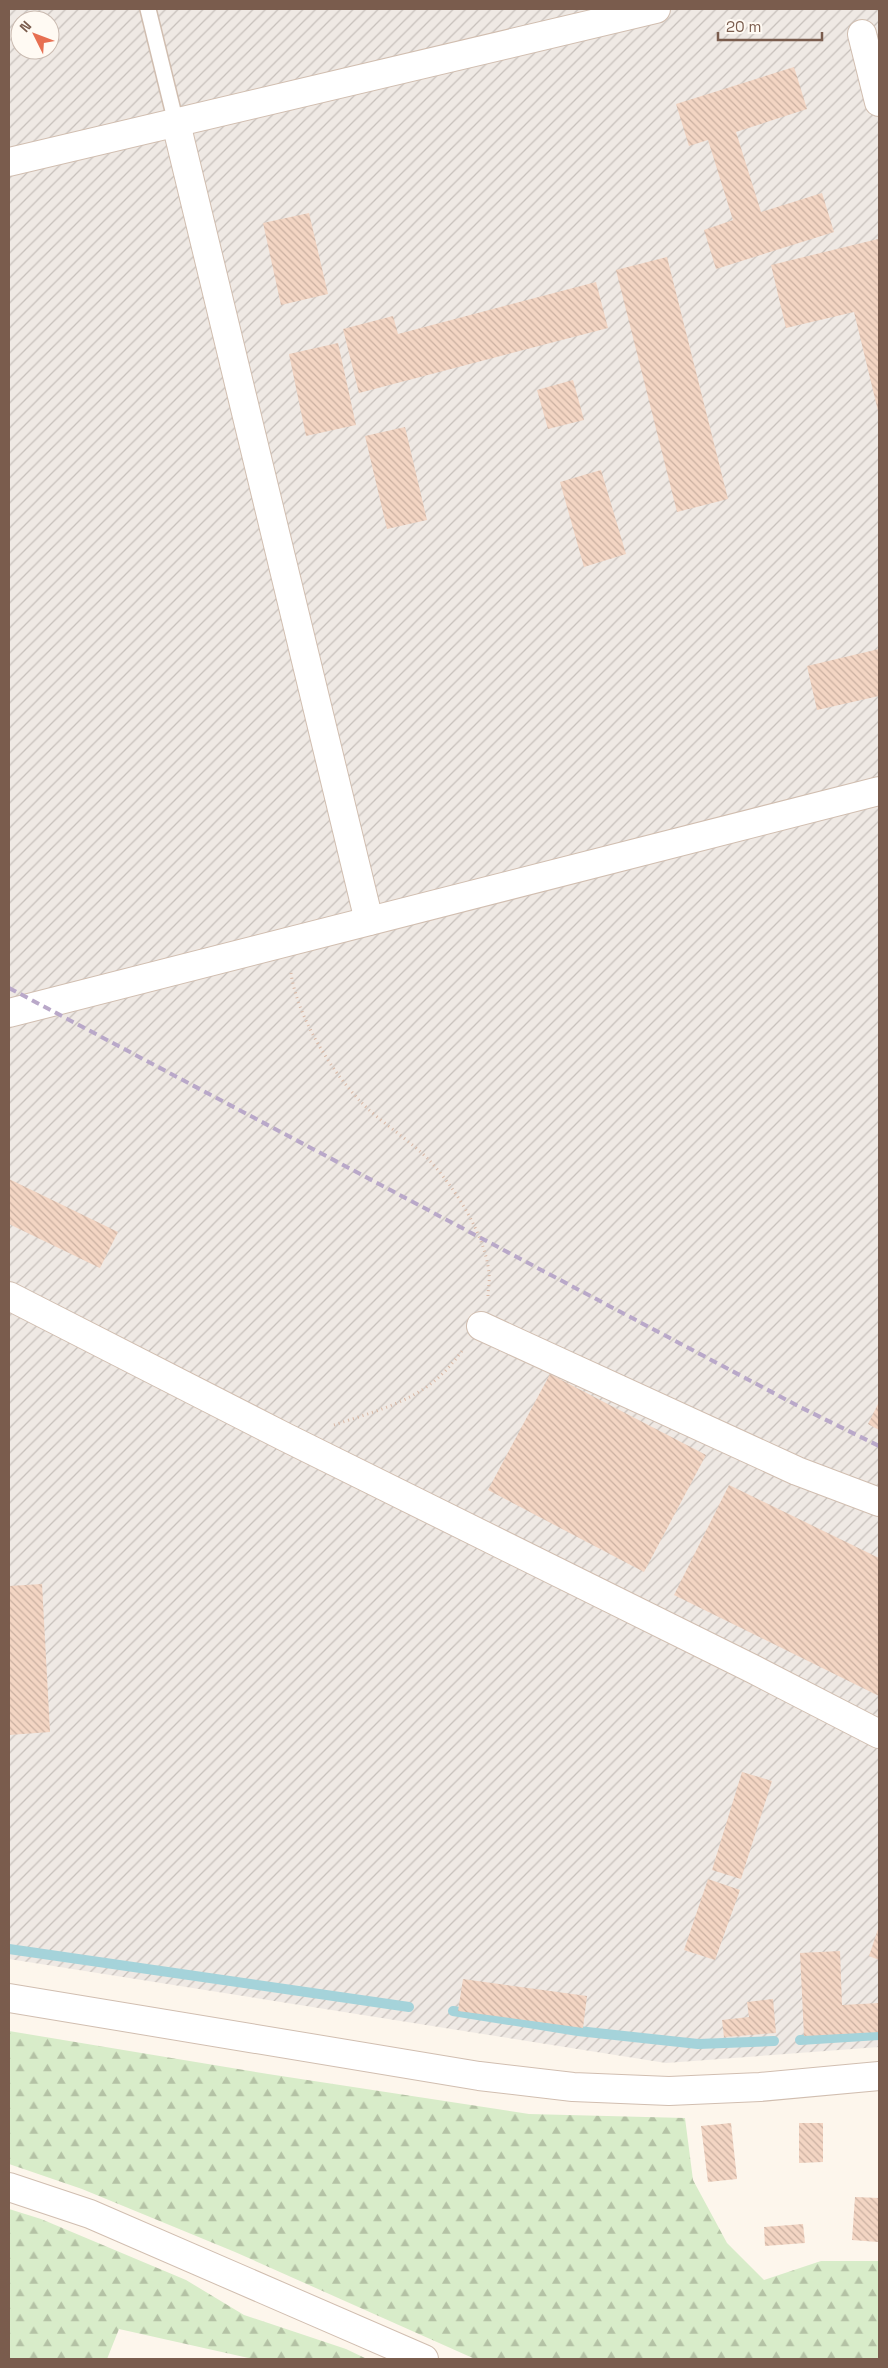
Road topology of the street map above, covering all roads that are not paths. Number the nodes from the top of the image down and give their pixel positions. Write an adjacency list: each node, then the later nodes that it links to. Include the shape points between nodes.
1 (148, 9): 5 (lane)
2 (656, 9): 5 (street)
3 (862, 34): 4 (street)
4 (879, 102)
5 (176, 122): 6 (street); 8 (street)
6 (9, 162)
7 (879, 790): 8 (street)
8 (369, 921): 9 (street)
9 (9, 1013)
10 (9, 1296): 13 (street)
11 (480, 1326): 12 (street, via 797,1470)
12 (879, 1502)
13 (879, 1734)
14 (9, 1998): 15 (street, via 479,2076 573,2087 669,2090 760,2087)
15 (879, 2076)
16 (9, 2187): 17 (street, via 90,2214)
17 (424, 2359)

